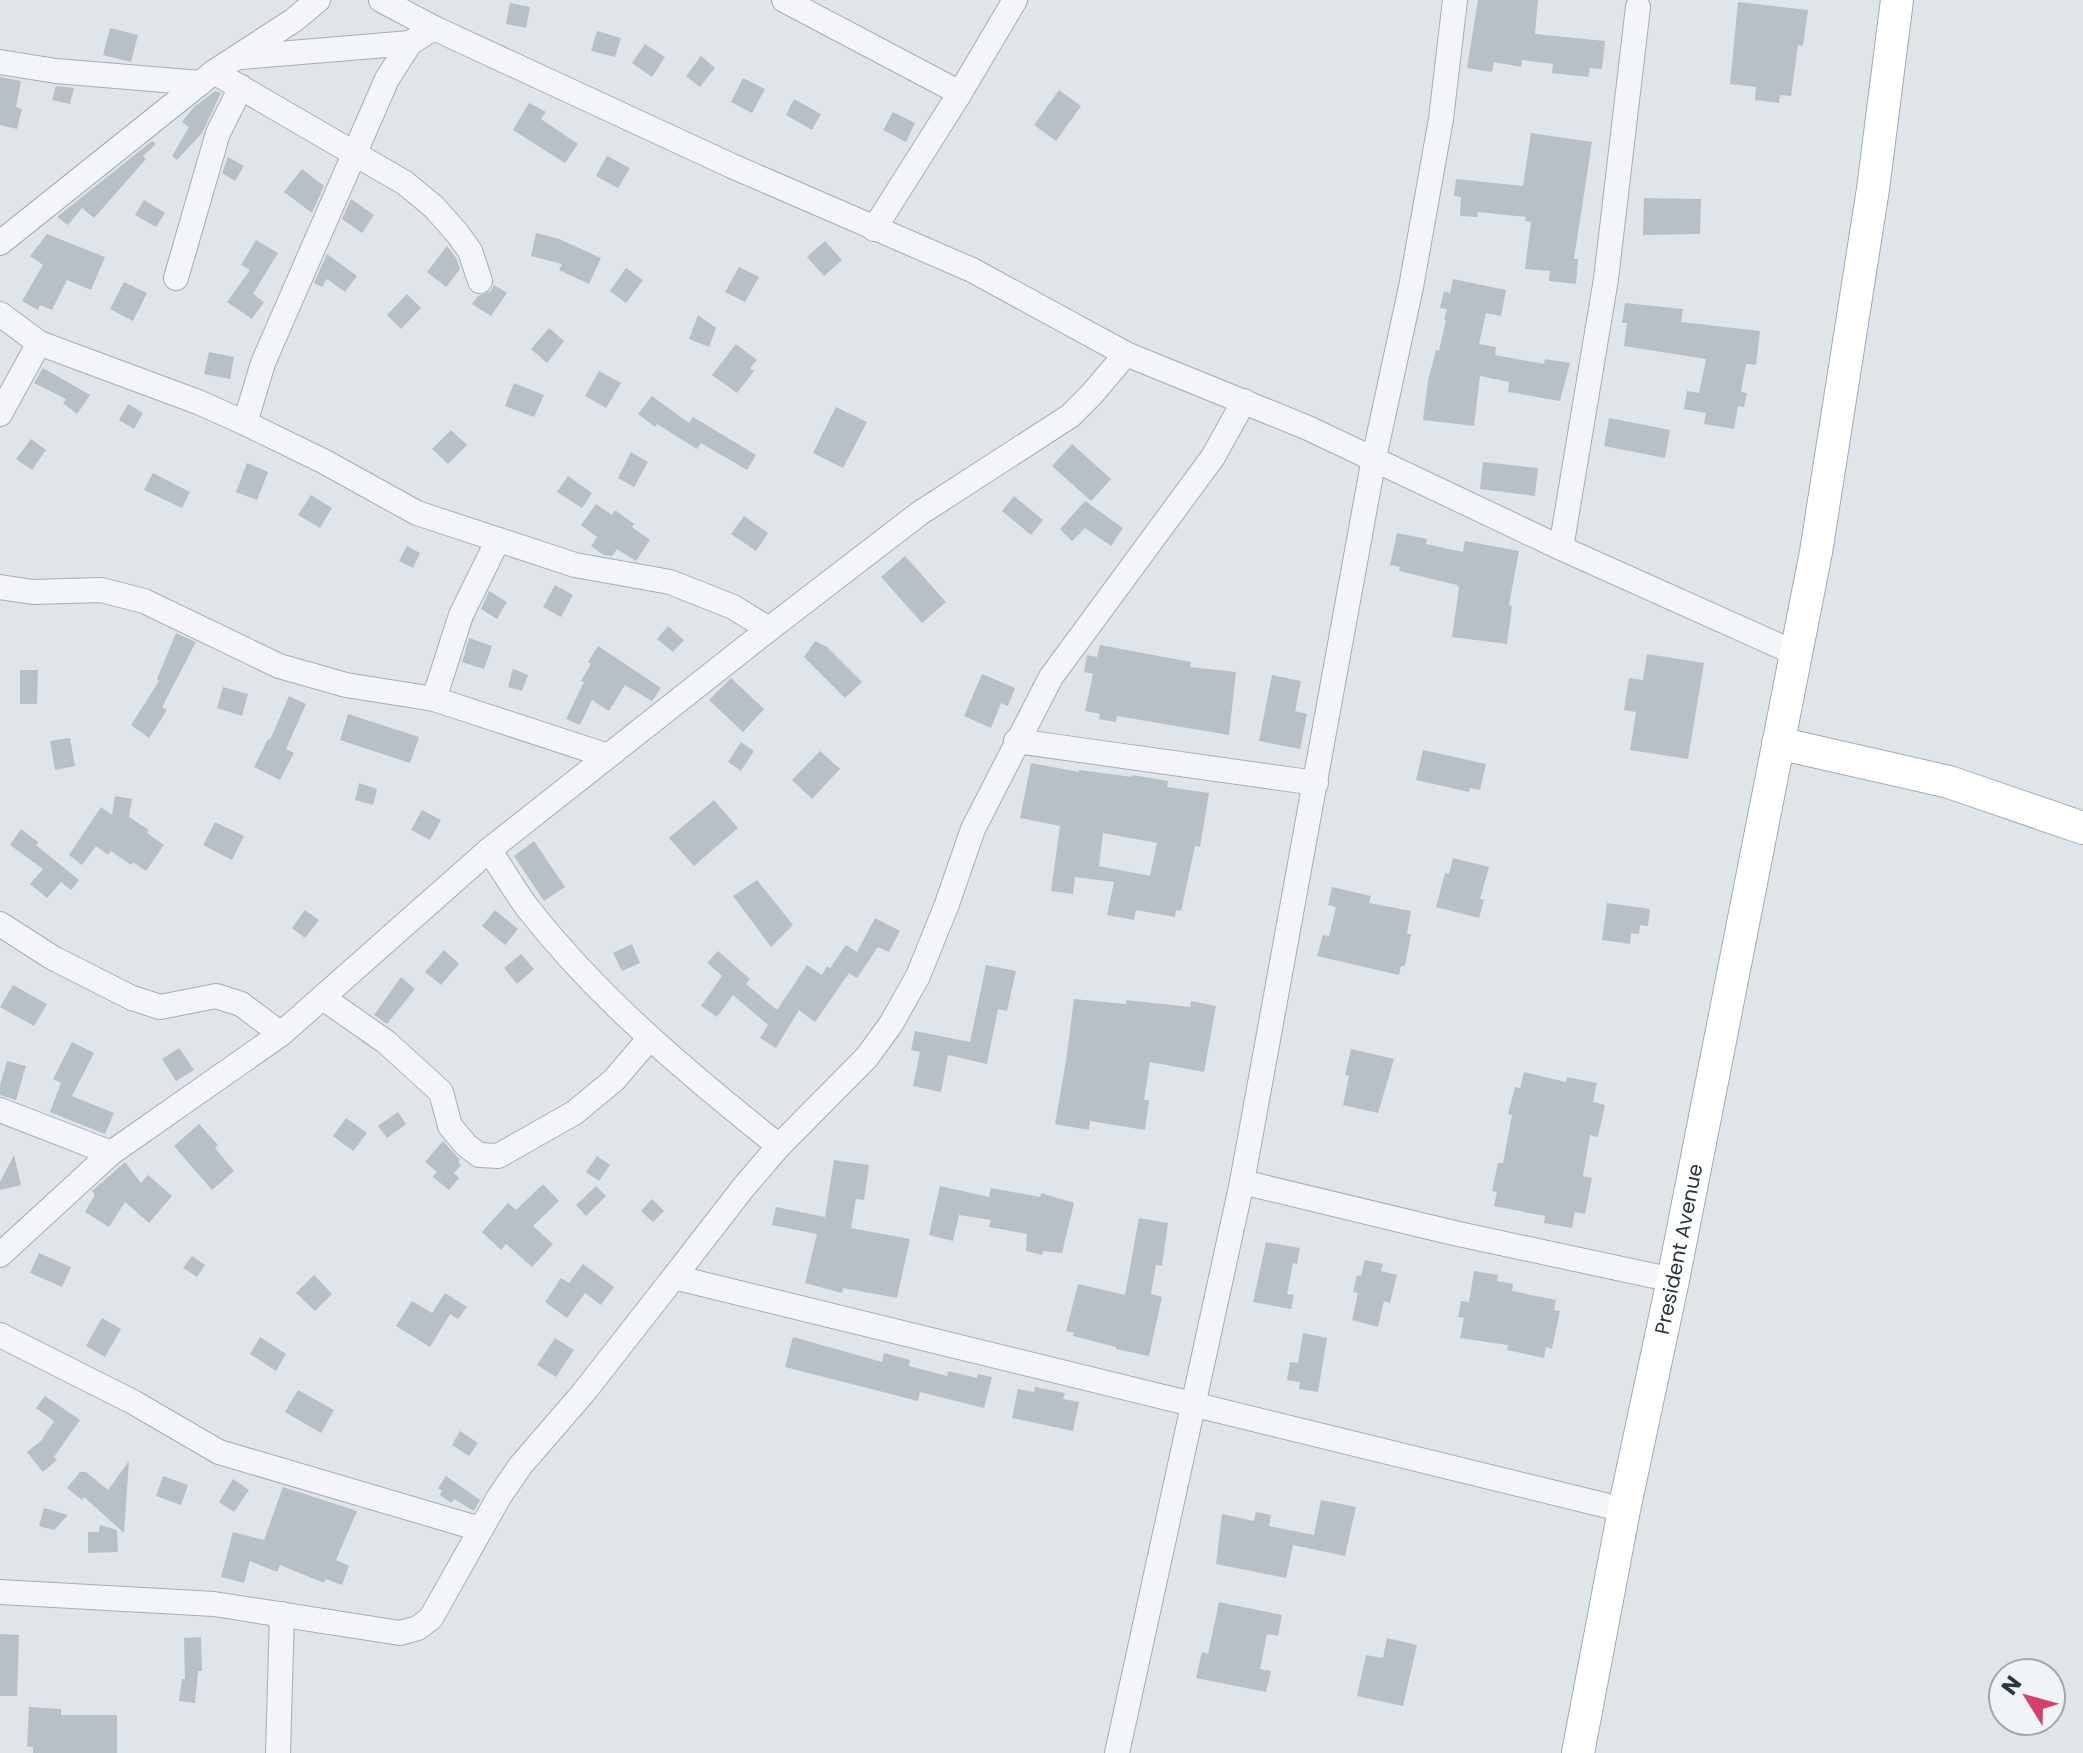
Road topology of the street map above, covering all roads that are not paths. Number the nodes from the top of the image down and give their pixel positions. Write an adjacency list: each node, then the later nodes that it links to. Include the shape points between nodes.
1 (318, 0): 10 (street)
2 (381, 0): 8 (street)
3 (784, 0): 14 (street)
4 (1015, 0): 14 (street)
5 (1455, 0): 26 (street, via 1425,210)
6 (1897, 0): 31 (main road, President Avenue, via 1866,236)
7 (1634, 2): 28 (street, via 1606,279)
8 (434, 28): 9 (street); 16 (street)
9 (410, 43): 10 (street); 15 (street, via 395,63)
10 (236, 57): 12 (street)
11 (0, 62): 12 (street, via 56,71)
12 (207, 77): 13 (street); 17 (street)
13 (241, 87): 15 (street); 18 (street, via 218,133)
14 (960, 93): 16 (street)
15 (355, 154): 19 (street, via 434,207 470,251); 25 (street, via 268,352)
16 (874, 229): 22 (street, via 972,270)
17 (0, 243)
18 (176, 278)
19 (480, 281)
20 (0, 314): 21 (street)
21 (39, 343): 24 (street); 25 (street)
22 (1126, 354): 23 (street); 30 (street, via 1070,416 920,513)
23 (1244, 401): 26 (street); 34 (street, via 1213,457 1051,677)
24 (0, 414)
25 (245, 423): 27 (street, via 417,513)
26 (1374, 458): 28 (street); 38 (street)
27 (498, 540): 30 (street, via 575,565 670,582 733,607); 33 (street, via 461,615)
28 (1561, 548): 31 (street)
29 (0, 587): 33 (street, via 33,592 101,590 144,601 279,666 346,685)
30 (769, 629): 36 (street)
31 (1795, 653): 32 (main road, President Avenue)
32 (1788, 689): 35 (main road, President Avenue); 37 (main road, via 1811,731)
33 (434, 699): 36 (street)
34 (1016, 741): 38 (street); 47 (street, via 973,829 918,976 891,1024 867,1057)
35 (1778, 743): 37 (main road); 39 (main road, President Avenue)
36 (608, 756): 41 (street)
37 (1850, 759): 39 (main road, via 1801,771); 40 (main road, via 1949,782)
38 (1316, 783): 49 (street)
39 (1766, 807): 52 (main road, President Avenue)
40 (2083, 828)
41 (489, 850): 43 (street); 45 (street, via 529,910)
42 (0, 924): 44 (street, via 132,998 160,1007 216,996 241,1004)
43 (323, 998): 44 (street); 45 (street, via 386,1042 441,1092 450,1126 466,1145 488,1158 574,1113 614,1080)
44 (281, 1034): 48 (street)
45 (649, 1039): 47 (street)
46 (0, 1110): 48 (street)
47 (779, 1146): 51 (street)
48 (111, 1153): 50 (street)
49 (1242, 1182): 52 (street); 54 (street)
50 (0, 1255)
51 (674, 1277): 54 (street); 56 (street, via 521,1465)
52 (1673, 1280): 55 (main road, President Avenue)
53 (0, 1335): 56 (street, via 219,1452)
54 (1195, 1404): 55 (street); 60 (street)
55 (1624, 1510): 61 (main road, President Avenue)
56 (480, 1529): 58 (street, via 431,1618 418,1628 400,1633)
57 (0, 1592): 58 (street, via 214,1604)
58 (282, 1614): 59 (street)
59 (278, 1753)
60 (1117, 1753)
61 (1578, 1753)

